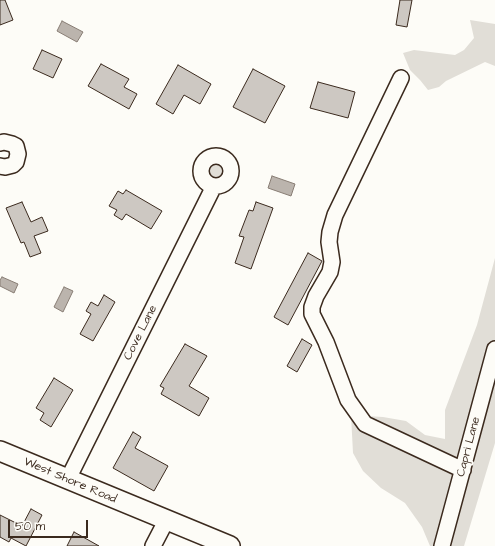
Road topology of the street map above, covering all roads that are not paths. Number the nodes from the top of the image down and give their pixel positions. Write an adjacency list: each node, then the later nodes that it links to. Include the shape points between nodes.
1 (401, 78): 7 (street, via 335,215 329,242 332,262 330,272 316,296 312,314 326,342 348,400 365,424)
2 (0, 143): 3 (street, via 16,146 18,154 13,165)
3 (0, 166)
4 (214, 186): 8 (street, Cove Lane)
5 (495, 349): 7 (street, Capri Lane)
6 (0, 451): 8 (main road, West Shore Road)
7 (463, 470): 12 (street, Capri Lane)
8 (68, 479): 9 (main road, West Shore Road)
9 (166, 521): 10 (street); 11 (main road, West Shore Road)
10 (154, 546)
11 (230, 546)
12 (442, 546)

